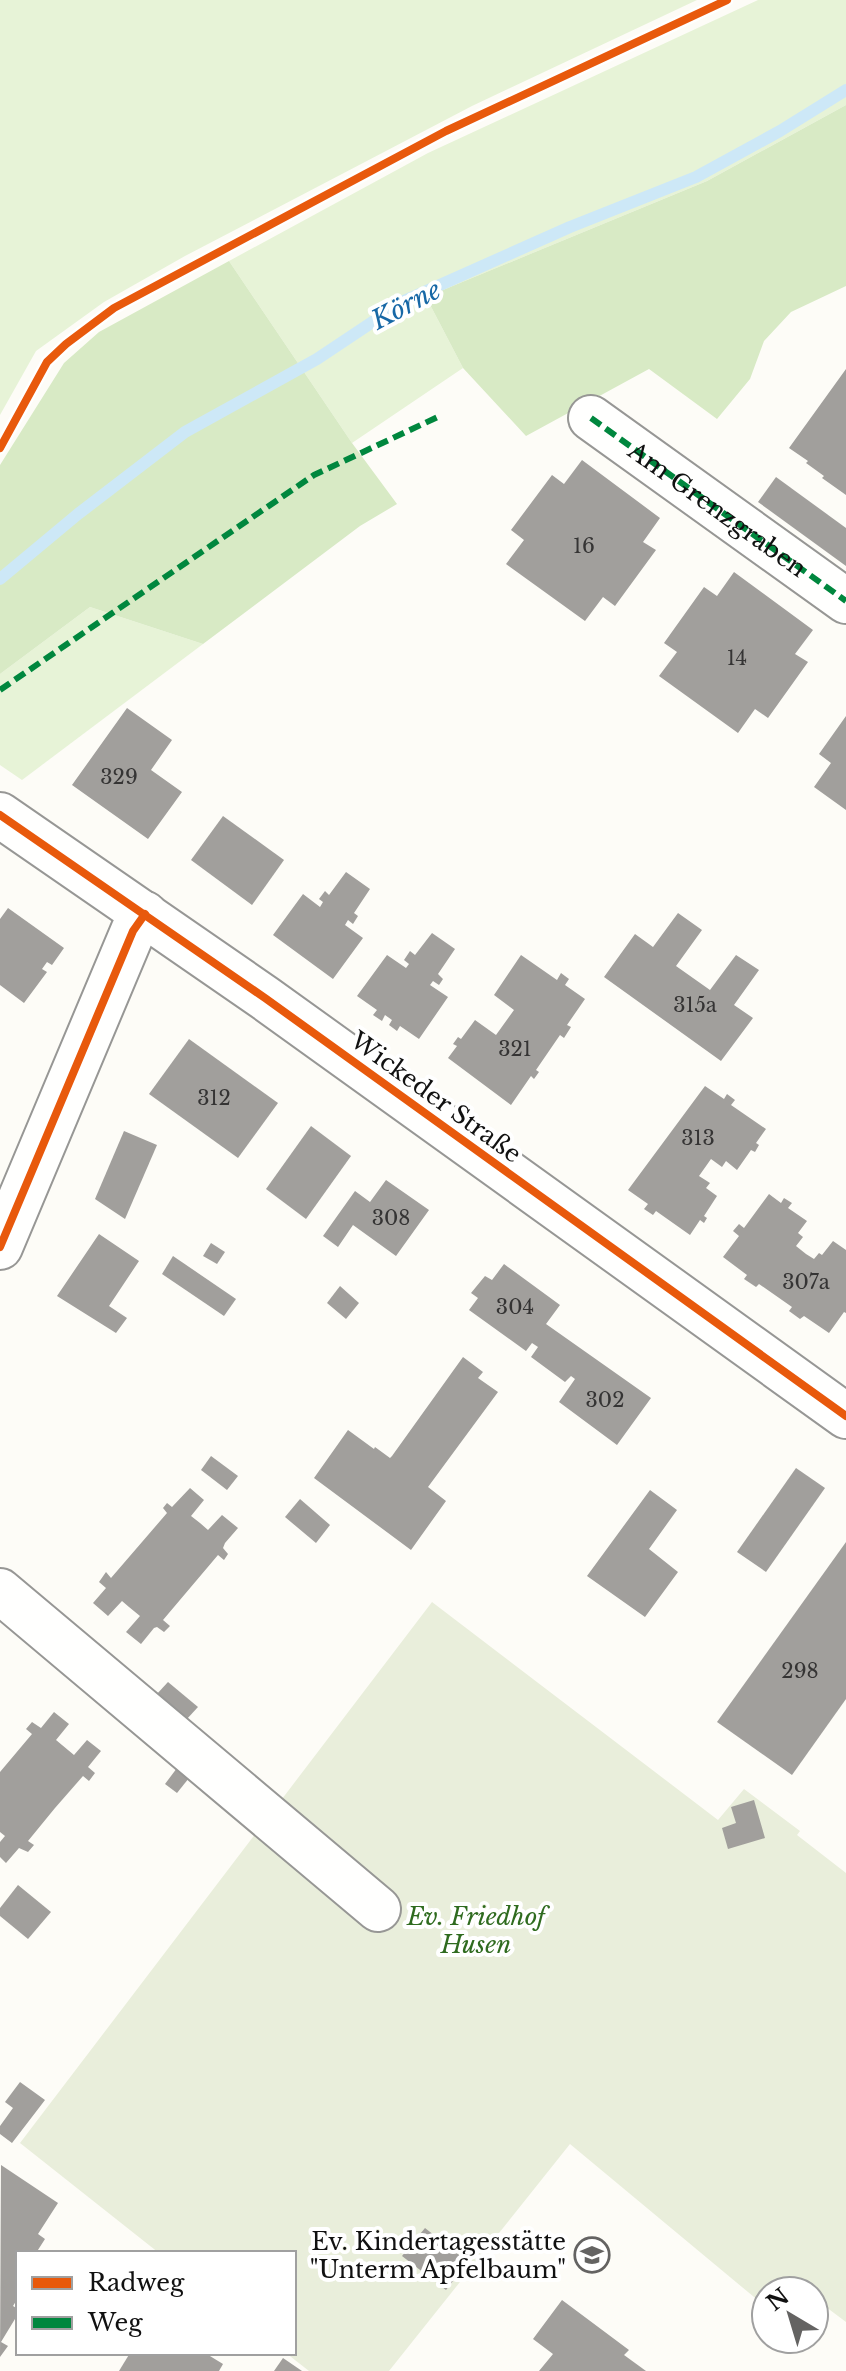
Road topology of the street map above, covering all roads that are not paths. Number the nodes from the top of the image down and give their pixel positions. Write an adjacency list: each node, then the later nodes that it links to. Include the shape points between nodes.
1 (591, 418): 2 (street, Am Grenzgraben)
2 (846, 601)
3 (0, 815): 4 (street, Wickeder Straße)
4 (145, 914): 5 (street, via 133,931); 6 (street, Wickeder Straße)
5 (0, 1247)
6 (846, 1416)
7 (0, 1591): 8 (street)
8 (378, 1909)

